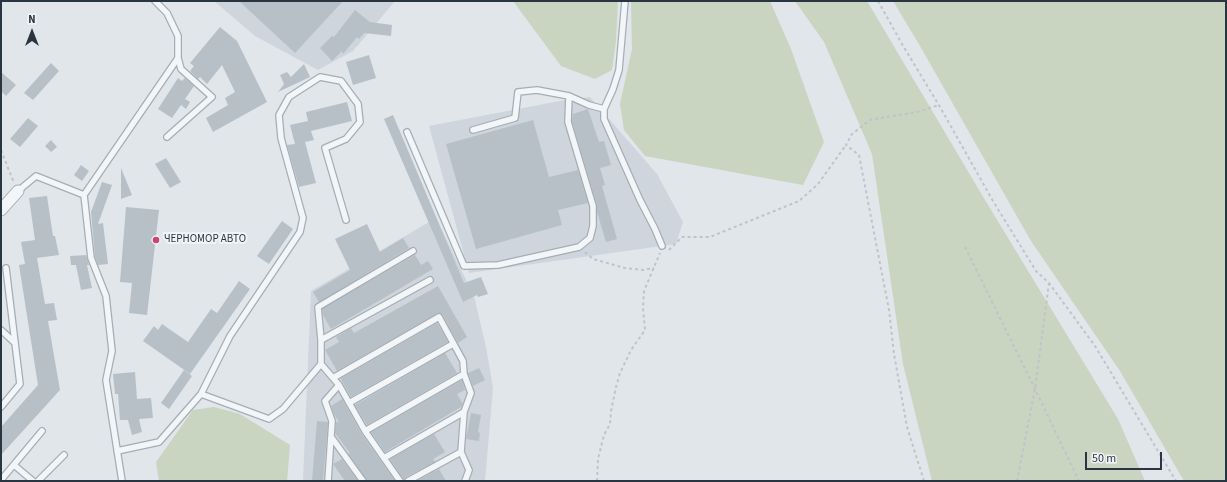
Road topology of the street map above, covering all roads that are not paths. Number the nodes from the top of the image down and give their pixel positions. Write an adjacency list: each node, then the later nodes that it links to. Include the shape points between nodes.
1 (155, 1): 3 (lane, via 167,13 178,36)
2 (625, 1): 5 (lane, via 619,70)
3 (178, 58): 8 (lane, via 181,69 212,97); 10 (lane)
4 (569, 96): 5 (lane); 6 (lane, via 537,90 518,92 515,118); 7 (lane, via 568,122 593,206 590,238 579,247 498,265 464,266)
5 (604, 109): 13 (lane, via 604,119 617,150)
6 (473, 130)
7 (407, 132)
8 (167, 137)
9 (18, 191): 10 (lane, via 36,176); 11 (street)
10 (84, 195): 32 (lane, via 91,258 106,296 112,351 106,380)
11 (1, 210)
12 (346, 220): 25 (lane, via 325,148 346,139 360,122 358,104 341,81 320,77 289,97 279,115 281,138 303,218 300,232 230,336)
13 (662, 246)
14 (413, 251): 18 (lane, via 318,307)
15 (6, 268): 19 (lane)
16 (430, 280): 18 (lane)
17 (1, 330): 19 (lane)
18 (321, 340): 21 (lane)
19 (15, 343): 27 (lane, via 20,384)
20 (453, 344): 22 (lane, via 463,361); 23 (lane, via 439,318); 26 (lane)
21 (321, 364): 23 (lane); 25 (lane, via 283,409 269,419)
22 (464, 374): 28 (lane, via 471,393); 30 (lane)
23 (333, 378): 24 (lane)
24 (339, 385): 26 (lane); 31 (lane, via 325,401 332,421)
25 (201, 394): 32 (lane, via 159,442)
26 (349, 403): 30 (lane)
27 (1, 407)
28 (464, 412): 33 (lane); 35 (lane)
29 (42, 431): 36 (lane)
30 (365, 431): 35 (lane)
31 (332, 438): 41 (lane); 42 (lane)
32 (117, 451): 38 (lane)
33 (461, 452): 44 (lane); 45 (lane, via 469,470)
34 (64, 455): 40 (lane)
35 (384, 458): 43 (lane)
36 (14, 465): 37 (lane); 39 (lane)
37 (1, 480)
38 (121, 480)
39 (33, 481)
40 (38, 481)
41 (328, 481)
42 (363, 481)
43 (400, 481)
44 (408, 481)
45 (465, 481)

